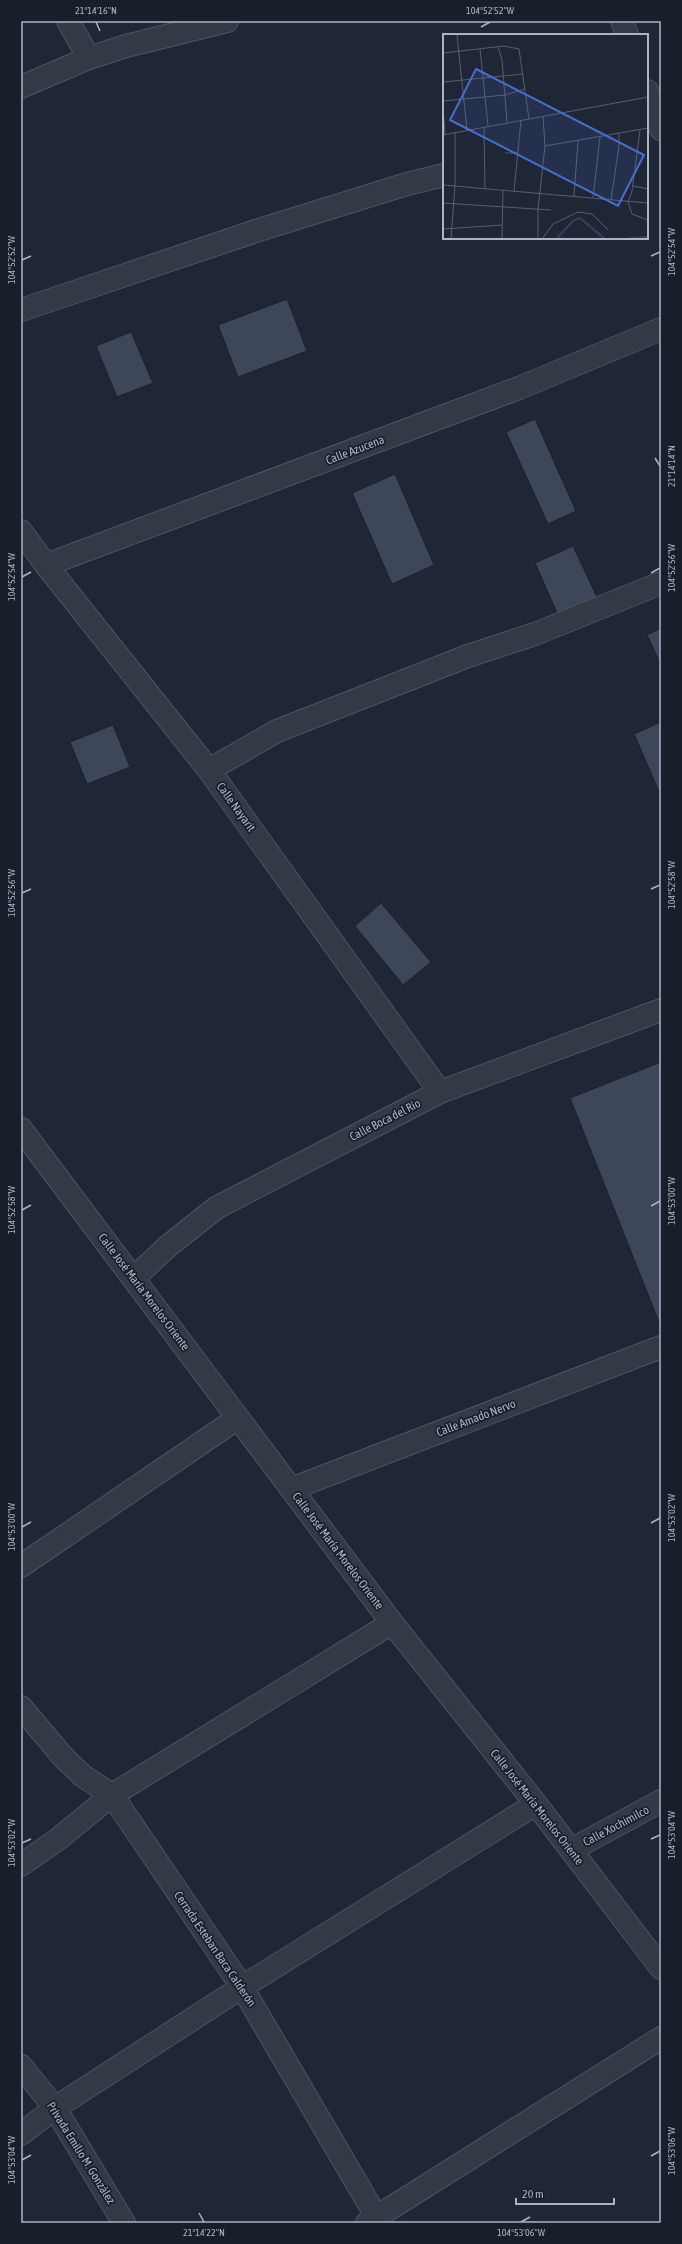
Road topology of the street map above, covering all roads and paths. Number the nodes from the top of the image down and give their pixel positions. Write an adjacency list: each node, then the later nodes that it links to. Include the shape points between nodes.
1 (68, 21): 5 (street)
2 (227, 21): 5 (street, via 126,46)
3 (622, 21): 4 (street)
4 (627, 34)
5 (89, 58): 6 (street)
6 (21, 87)
7 (649, 100): 8 (street)
8 (661, 129)
9 (443, 175): 10 (street, via 262,229)
10 (21, 310)
11 (661, 329): 13 (street, Calle Azucena, via 519,388)
12 (21, 530): 13 (street, Calle Nayarit)
13 (46, 565): 15 (street, Calle Nayarit)
14 (661, 583): 15 (street, via 535,634 468,656 277,731)
15 (209, 770): 17 (street, Calle Nayarit)
16 (661, 1010): 17 (street, Calle Boca del Río)
17 (440, 1092): 19 (street, Calle Boca del Río, via 216,1208 167,1247)
18 (21, 1129): 19 (street, Calle José María Morelos Oriente)
19 (134, 1278): 21 (street, Calle José María Morelos Oriente)
20 (661, 1347): 22 (street, Calle Amado Nervo)
21 (238, 1418): 22 (street, Calle José María Morelos Oriente); 23 (street)
22 (290, 1489): 24 (street, Calle José María Morelos Oriente)
23 (21, 1566)
24 (392, 1623): 26 (street); 28 (street, Calle José María Morelos Oriente)
25 (21, 1707): 26 (street, Cerrada Esteban Baca Calderón, via 64,1758 83,1776)
26 (112, 1795): 30 (street, via 57,1840); 32 (street, Cerrada Esteban Baca Calderón)
27 (661, 1802): 29 (street, Calle Xochimilco)
28 (536, 1804): 29 (street, Calle José María Morelos Oriente); 32 (street)
29 (571, 1850): 31 (street, Calle José María Morelos Oriente)
30 (21, 1865)
31 (661, 1968)
32 (242, 1987): 35 (street); 37 (street, Cerrada Esteban Baca Calderón)
33 (661, 2038): 37 (street)
34 (21, 2066): 35 (street, Privada Emilio M. González)
35 (55, 2108): 36 (street); 38 (street, Privada Emilio M. González)
36 (21, 2134)
37 (375, 2221)
38 (124, 2223)

